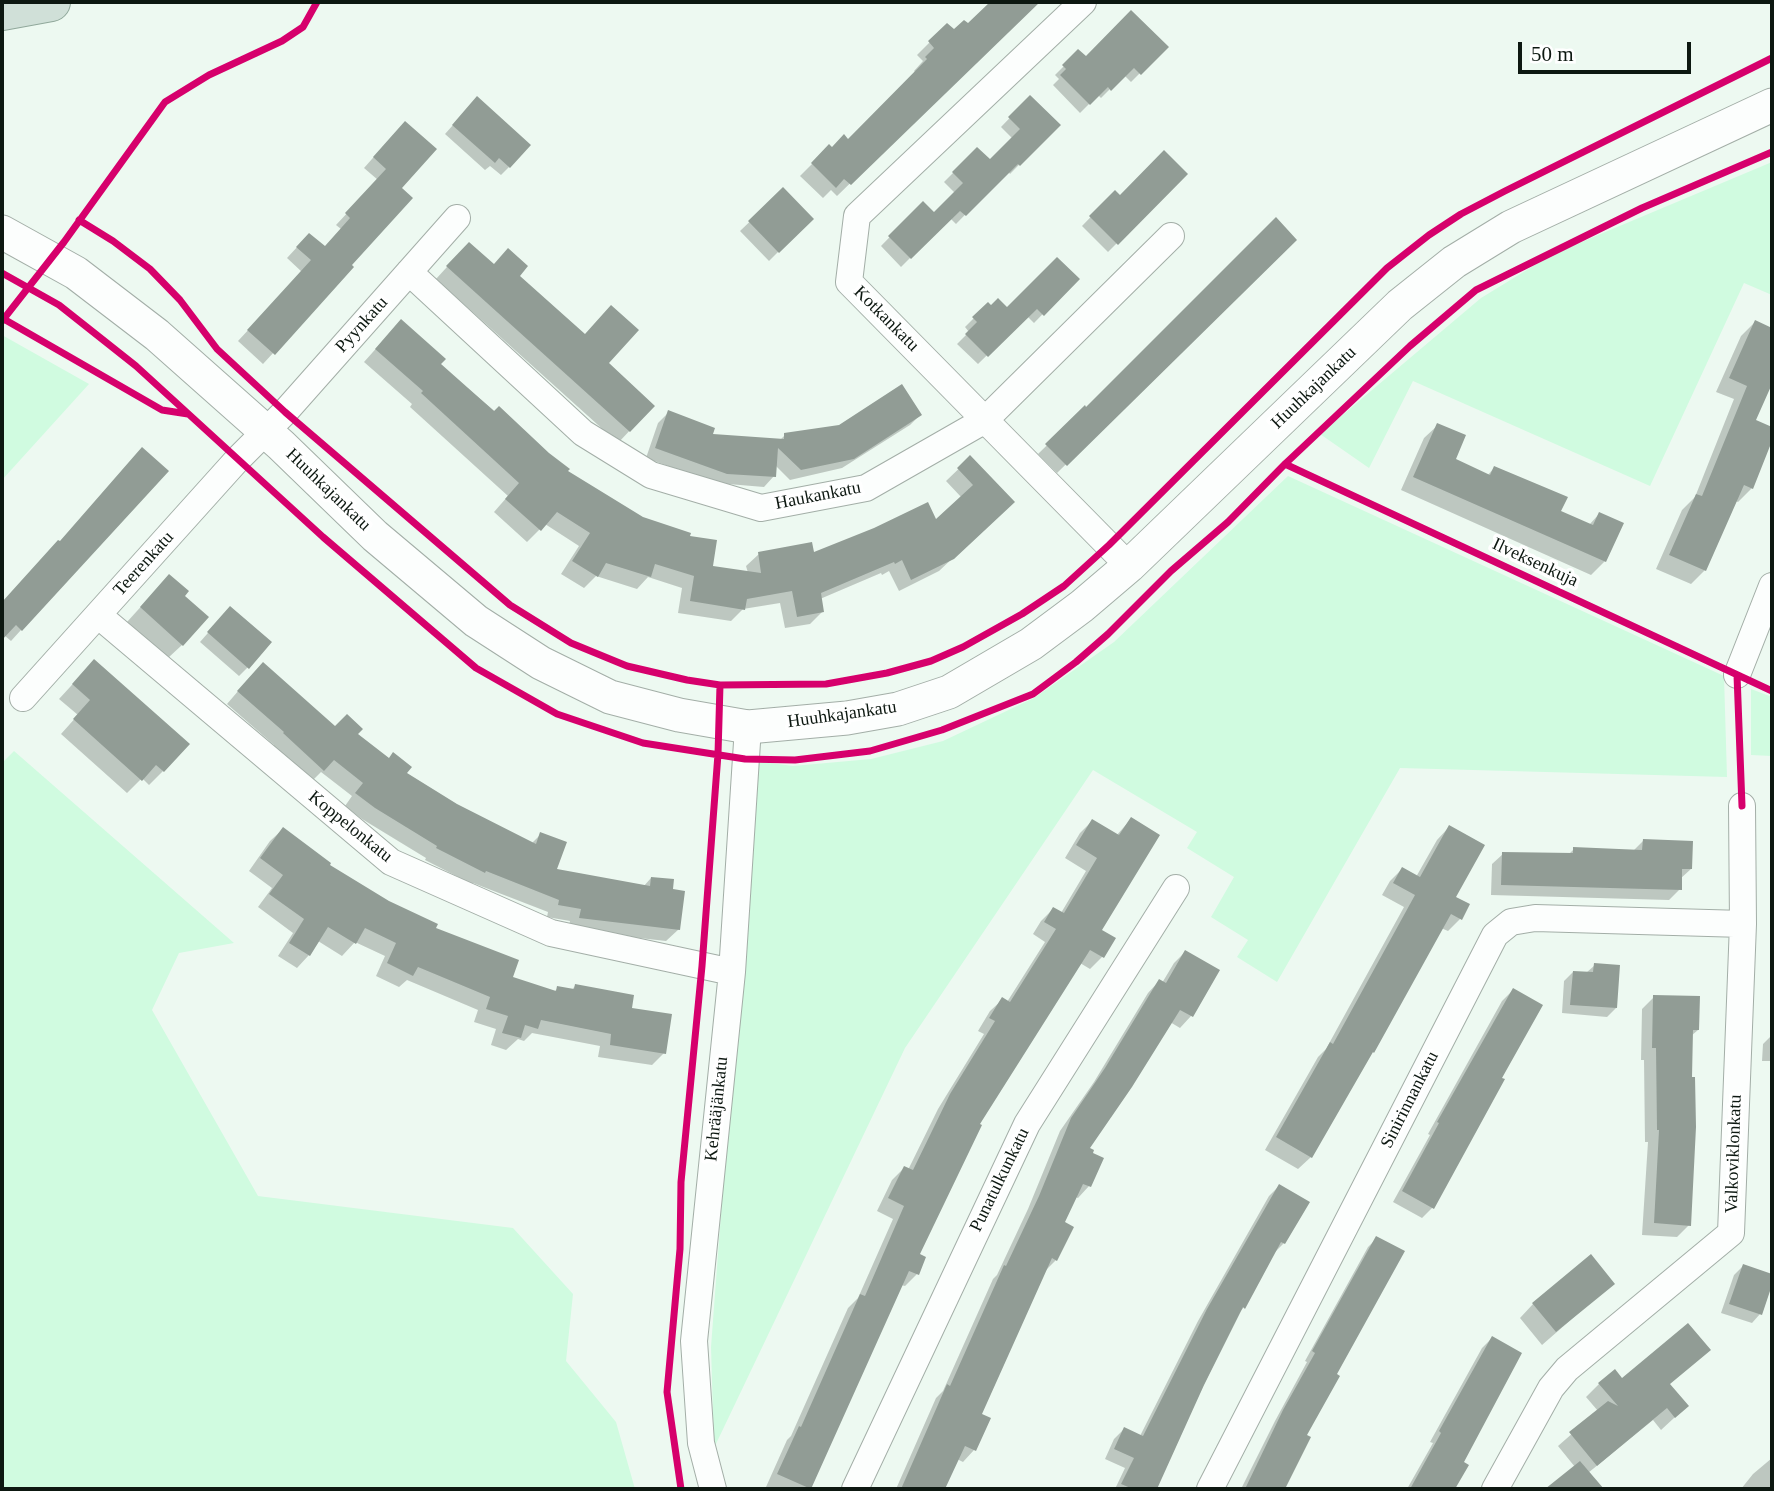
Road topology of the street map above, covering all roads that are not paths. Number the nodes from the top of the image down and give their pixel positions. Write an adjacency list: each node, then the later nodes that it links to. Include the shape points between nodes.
1 (51, 2): 3 (highway)
2 (1083, 2): 9 (street, Kotkankatu, via 857,216 849,282)
3 (2, 11)
4 (1772, 105): 11 (street, Huuhkajankatu, via 1511,226 1454,262 1400,305)
5 (457, 218): 8 (street, Pyynkatu)
6 (2, 232): 10 (street, Huuhkajankatu, via 76,273 157,335)
7 (1171, 236): 9 (street, Haukankatu)
8 (409, 272): 9 (street, Haukankatu, via 583,433 651,475 761,508 866,488); 10 (street, Pyynkatu)
9 (985, 420): 11 (street, Kotkankatu)
10 (266, 432): 13 (street, Teerenkatu); 16 (street, Huuhkajankatu, via 375,536 476,621 541,663 610,697)
11 (1129, 566): 16 (street, Huuhkajankatu, via 1031,644 949,692 898,709 847,718)
12 (1772, 586): 14 (street)
13 (98, 615): 15 (street, Teerenkatu); 20 (street, Koppelonkatu, via 391,863 551,933)
14 (1737, 675)
15 (23, 698)
16 (748, 727): 20 (street, Kehrääjänkatu)
17 (1742, 806): 19 (street, Valkoviklonkatu)
18 (1176, 888): 22 (street, Punatulkunkatu, via 1027,1124)
19 (1744, 924): 23 (street, Sinirinnankatu, via 1535,918 1511,922 1495,935); 24 (street, Valkoviklonkatu, via 1731,1233 1567,1369 1551,1388)
20 (732, 972): 21 (street, Kehrääjänkatu, via 694,1341 701,1443)
21 (713, 1489)
22 (855, 1489)
23 (1210, 1489)
24 (1495, 1489)

